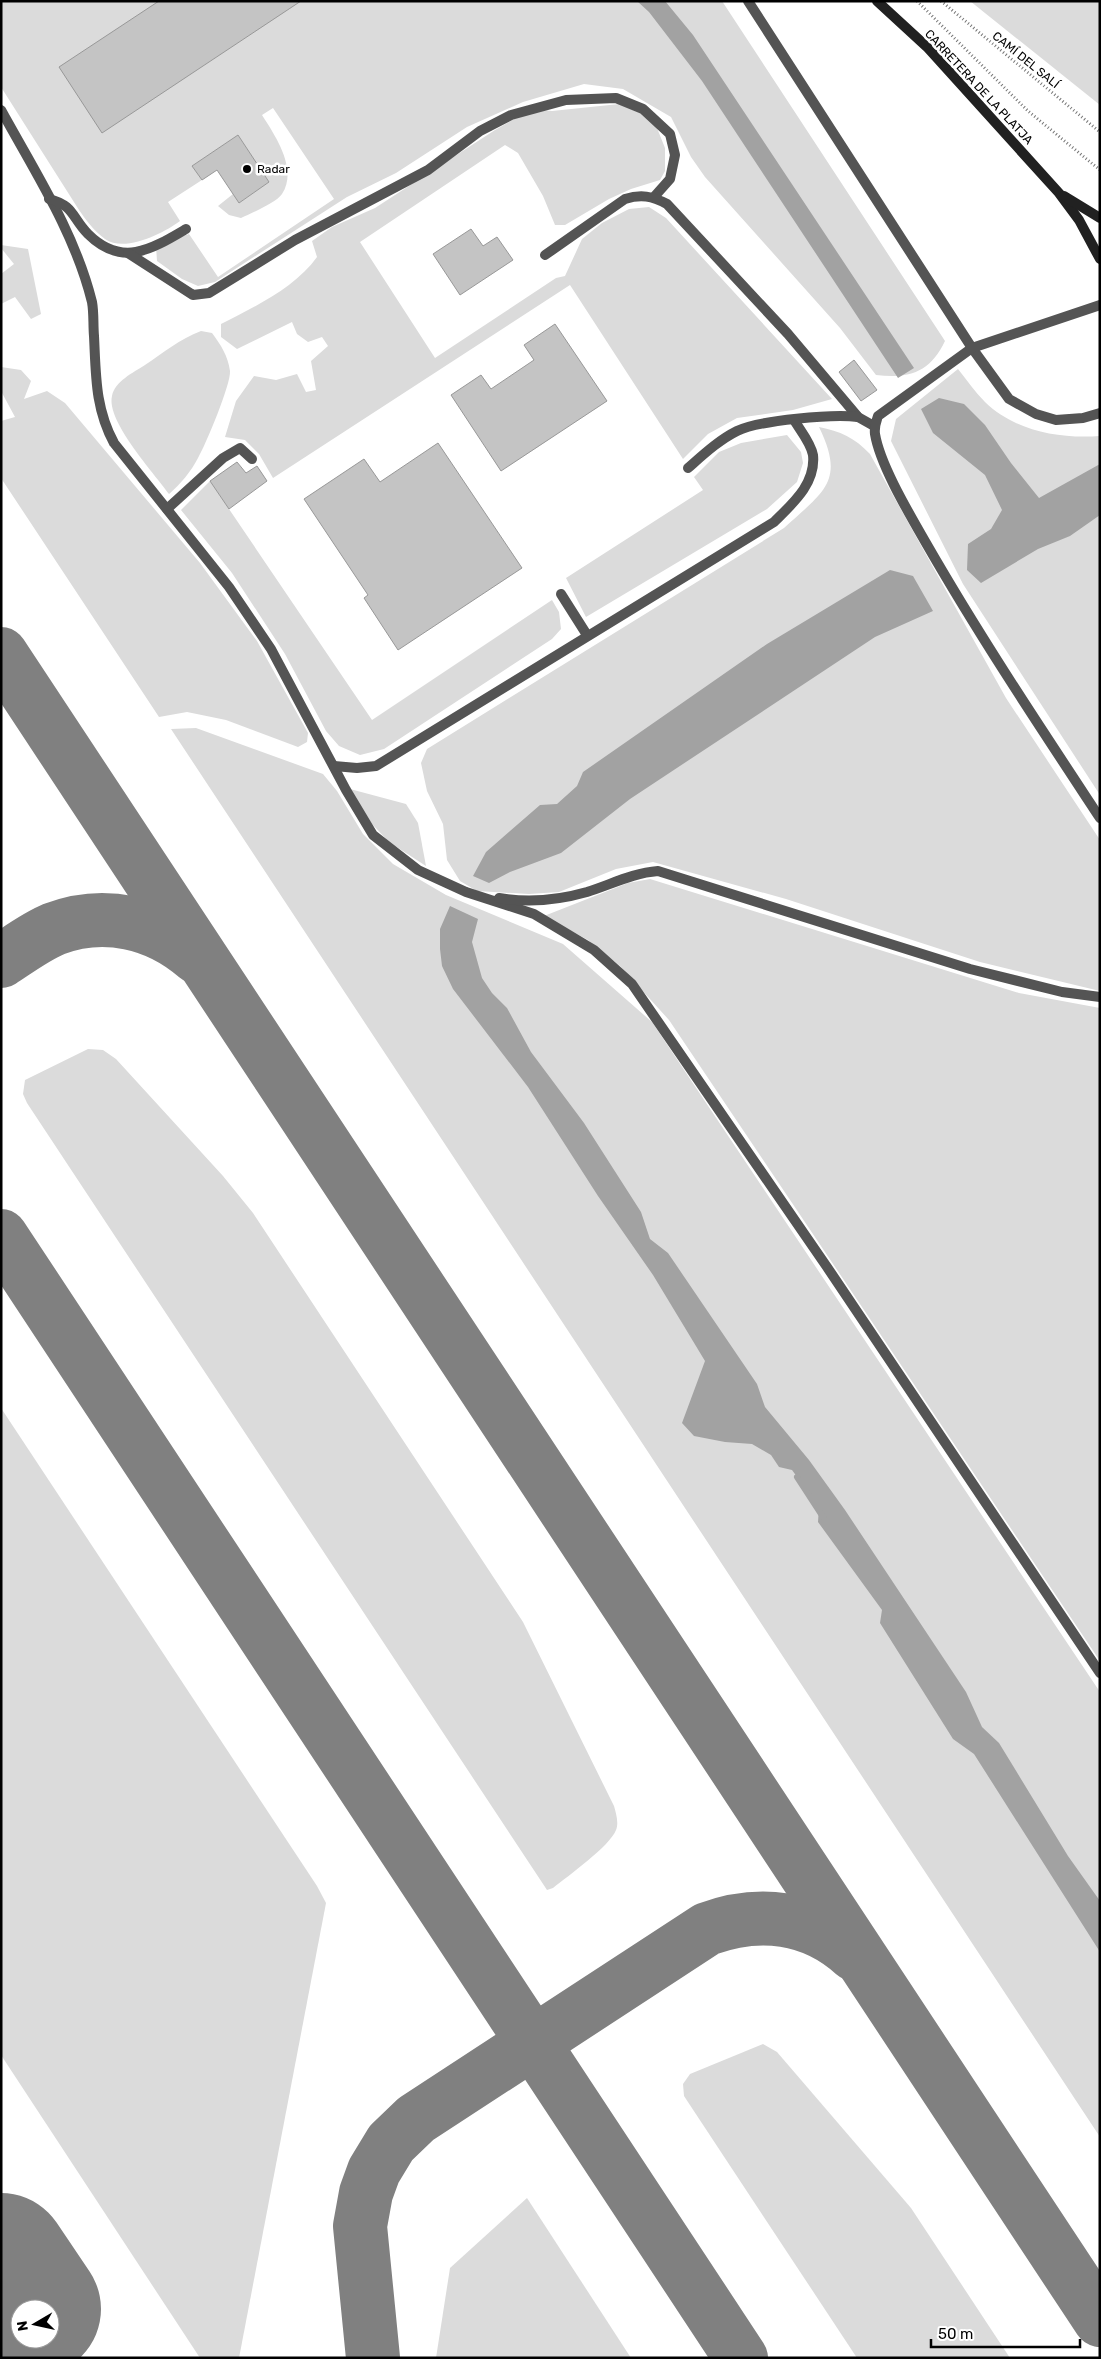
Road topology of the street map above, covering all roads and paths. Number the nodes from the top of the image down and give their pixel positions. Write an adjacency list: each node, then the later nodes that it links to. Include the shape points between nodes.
1 (748, 1): 17 (lane)
2 (877, 1): 8 (street, CARRETERA DE LA PLATJA, via 927,47)
3 (917, 1): 7 (path, via 1028,112)
4 (941, 1): 6 (path, CAMÍ DEL SALÍ)
5 (1, 110): 10 (lane)
6 (1100, 132)
7 (1100, 170)
8 (1060, 193): 11 (street, CARRETERA DE LA PLATJA); 15 (street, CARRETERA DE LA PLATJA)
9 (654, 197): 13 (lane, via 670,179 675,155 670,134 643,109 616,98 566,100 511,115 480,131 428,170 295,240 209,293 193,296); 14 (lane, via 638,195 625,199); 19 (lane, via 667,204 788,334)
10 (50, 199): 13 (lane, via 63,202 88,234 100,243); 24 (lane, via 67,231 92,305 98,402 104,424 114,443)
11 (1100, 218)
12 (186, 229): 13 (lane, via 147,251)
13 (128, 253)
14 (545, 255)
15 (1100, 259)
16 (1100, 305): 17 (lane)
17 (972, 348): 18 (lane, via 1010,399 1036,414 1056,420); 21 (lane, via 878,416)
18 (1100, 413)
19 (858, 417): 20 (lane, via 839,415); 21 (lane)
20 (794, 420): 23 (lane, via 740,430 720,440); 26 (lane, via 813,455 810,476 801,495 774,522)
21 (874, 426): 28 (lane, via 880,451 936,562)
22 (252, 459): 24 (lane, via 240,448 223,458)
23 (688, 468)
24 (167, 509): 27 (lane, via 229,587 271,649)
25 (560, 594): 26 (lane)
26 (587, 635): 27 (lane, via 376,766)
27 (334, 766): 29 (lane, via 373,835 418,870)
28 (1100, 818)
29 (466, 892): 30 (lane, via 506,899 547,901 587,892 642,872 658,871 970,969 1062,992); 31 (lane, via 534,914 594,950 632,984)
30 (1100, 997)
31 (1100, 1673)

